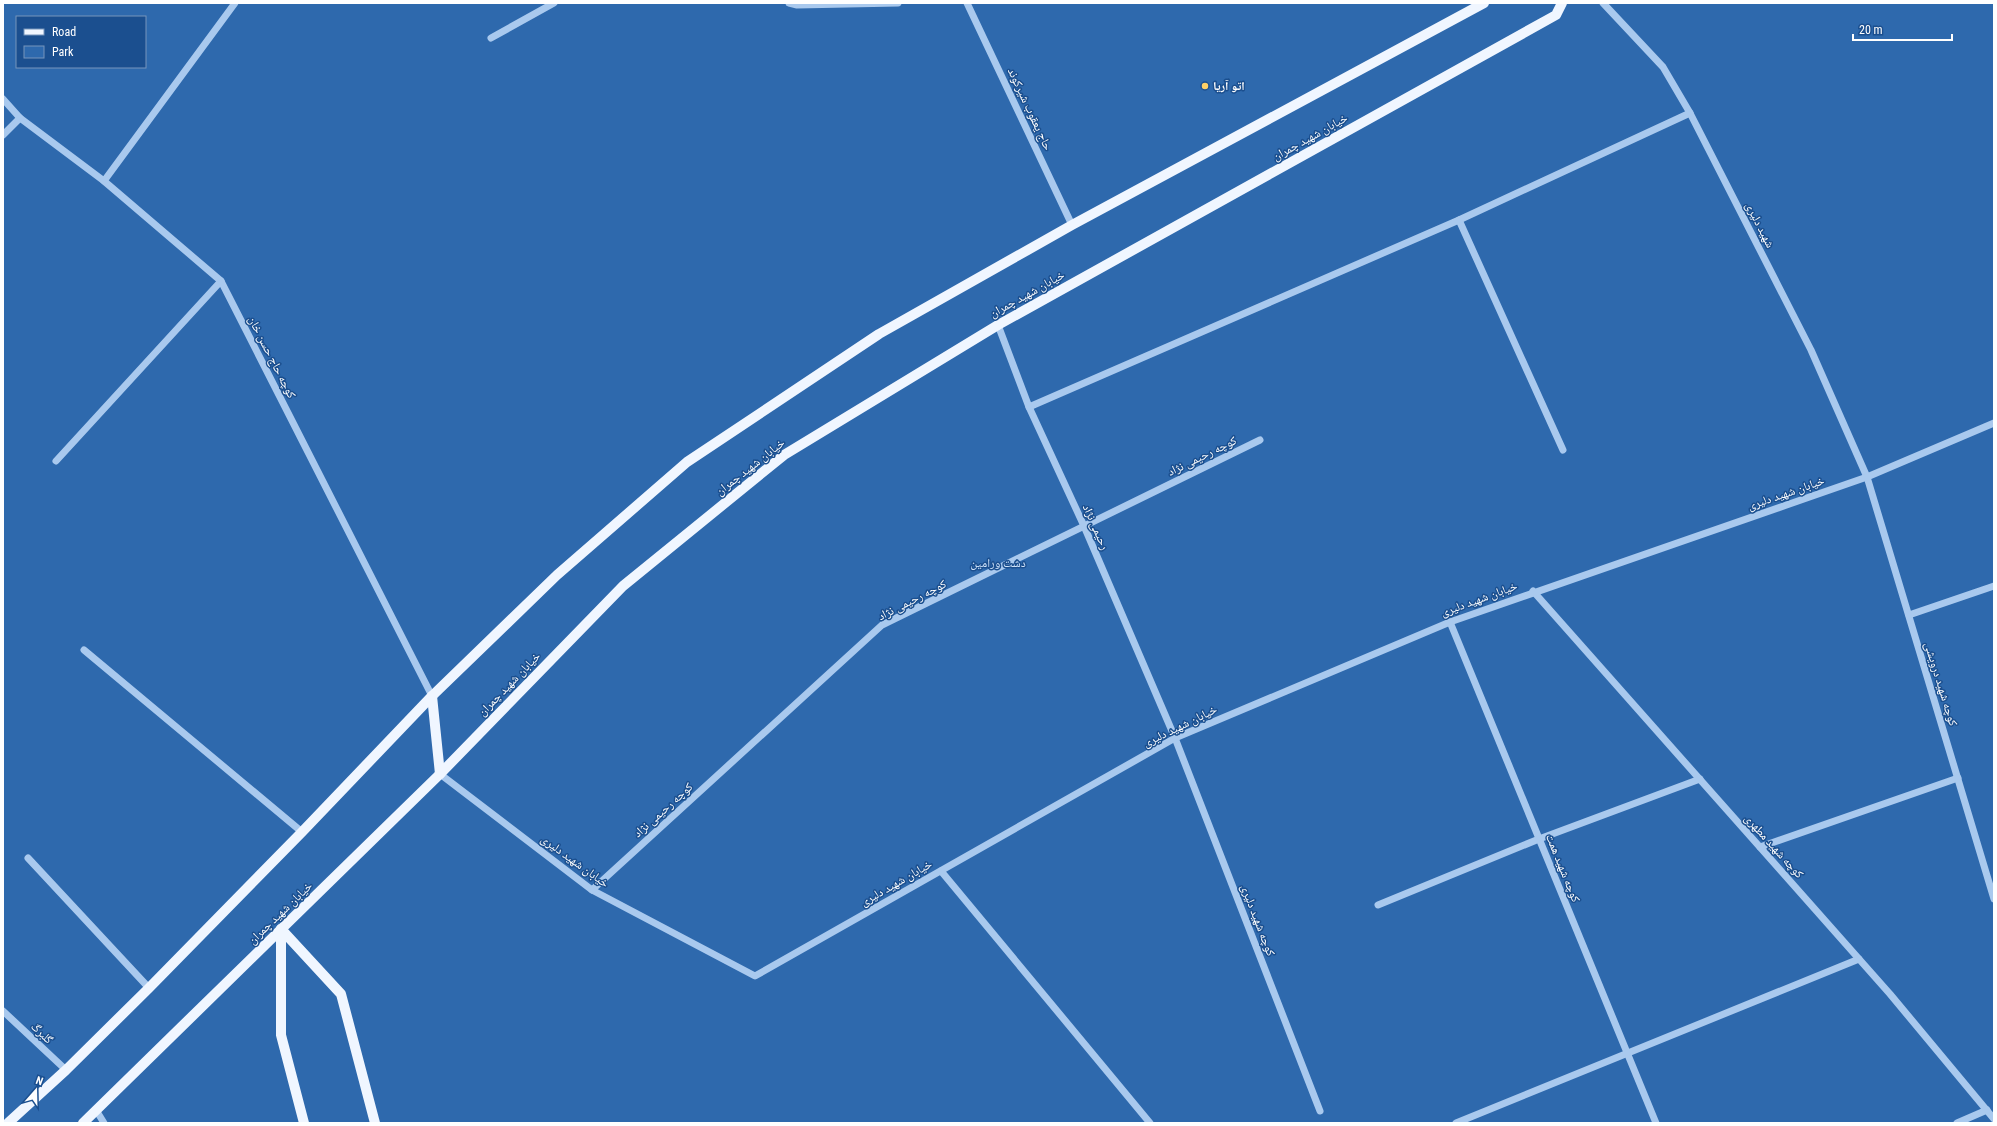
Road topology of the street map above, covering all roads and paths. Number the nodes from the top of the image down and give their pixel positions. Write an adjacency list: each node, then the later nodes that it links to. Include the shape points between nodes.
1 (235, 3): 14 (street)
2 (554, 3): 9 (street)
3 (788, 3): 4 (street, via 797,6)
4 (898, 3)
5 (967, 3): 16 (street, حاج یعقوب شیرکوند)
6 (1484, 3): 16 (main road)
7 (1562, 3): 18 (main road, خیابان شهید چمران, via 1556,15)
8 (1603, 3): 11 (street, شهید دلیری, via 1663,67)
9 (491, 38)
10 (3, 99): 12 (street, کوچه حاج حسن خان)
11 (1690, 113): 15 (street); 24 (street, شهید دلیری, via 1811,350)
12 (20, 118): 13 (street); 14 (street, کوچه حاج حسن خان)
13 (3, 135)
14 (104, 181): 17 (street, کوچه حاج حسن خان)
15 (1459, 220): 19 (street); 22 (street)
16 (1072, 225): 31 (main road, via 879,334 687,462 557,575)
17 (221, 280): 23 (street); 31 (street, کوچه حاج حسن خان)
18 (998, 325): 19 (street, رحیمی نژاد); 33 (main road, خیابان شهید چمران, via 784,455 623,586)
19 (1029, 407): 25 (street, رحیمی نژاد)
20 (1994, 423): 24 (street, خیابان شهید دلیری)
21 (1260, 440): 25 (street, کوچه رحیمی نژاد)
22 (1563, 450)
23 (56, 461)
24 (1867, 476): 27 (street, خیابان شهید دلیری); 28 (street, کوچه شهید درویشی)
25 (1084, 526): 32 (street, رحیمی نژاد); 41 (street, کوچه رحیمی نژاد, via 882,626)
26 (1994, 586): 28 (street)
27 (1533, 591): 29 (street, خیابان شهید دلیری); 35 (street, کوچه شهید مطهری)
28 (1908, 614): 34 (street, کوچه شهید درویشی)
29 (1450, 622): 32 (street, خیابان شهید دلیری); 37 (street, کوچه شهید همت)
30 (84, 650): 36 (street)
31 (432, 696): 33 (main road); 36 (main road)
32 (1175, 738): 40 (street, خیابان شهید دلیری); 52 (street, کوچه شهید دلیری)
33 (440, 774): 41 (street, خیابان شهید دلیری); 44 (main road, خیابان شهید چمران)
34 (1958, 778): 38 (street); 42 (street, کوچه شهید درویشی)
35 (1700, 779): 37 (street); 38 (street, کوچه شهید مطهری)
36 (302, 832): 46 (main road)
37 (1539, 839): 43 (street); 48 (street, کوچه شهید همت)
38 (1760, 847): 45 (street, کوچه شهید مطهری)
39 (28, 858): 46 (street)
40 (941, 871): 41 (street, خیابان شهید دلیری, via 755,976); 59 (street)
41 (592, 890)
42 (1994, 899)
43 (1378, 906)
44 (281, 929): 50 (main road, خیابان شهید چمران); 57 (main road, via 281,1035); 58 (main road, via 341,994)
45 (1859, 959): 48 (street); 51 (street, کوچه شهید مطهری)
46 (149, 988): 49 (main road)
47 (3, 1011): 49 (street, گلبرگ)
48 (1627, 1054): 60 (street); 61 (street, کوچه شهید همت)
49 (66, 1070): 54 (main road)
50 (96, 1110): 55 (main road, خیابان شهید چمران); 56 (street)
51 (1987, 1110): 53 (street, کوچه شهید مطهری); 62 (street)
52 (1320, 1111)
53 (1994, 1119)
54 (8, 1123)
55 (83, 1123)
56 (104, 1123)
57 (304, 1123)
58 (375, 1123)
59 (1150, 1123)
60 (1456, 1123)
61 (1656, 1123)
62 (1957, 1123)

